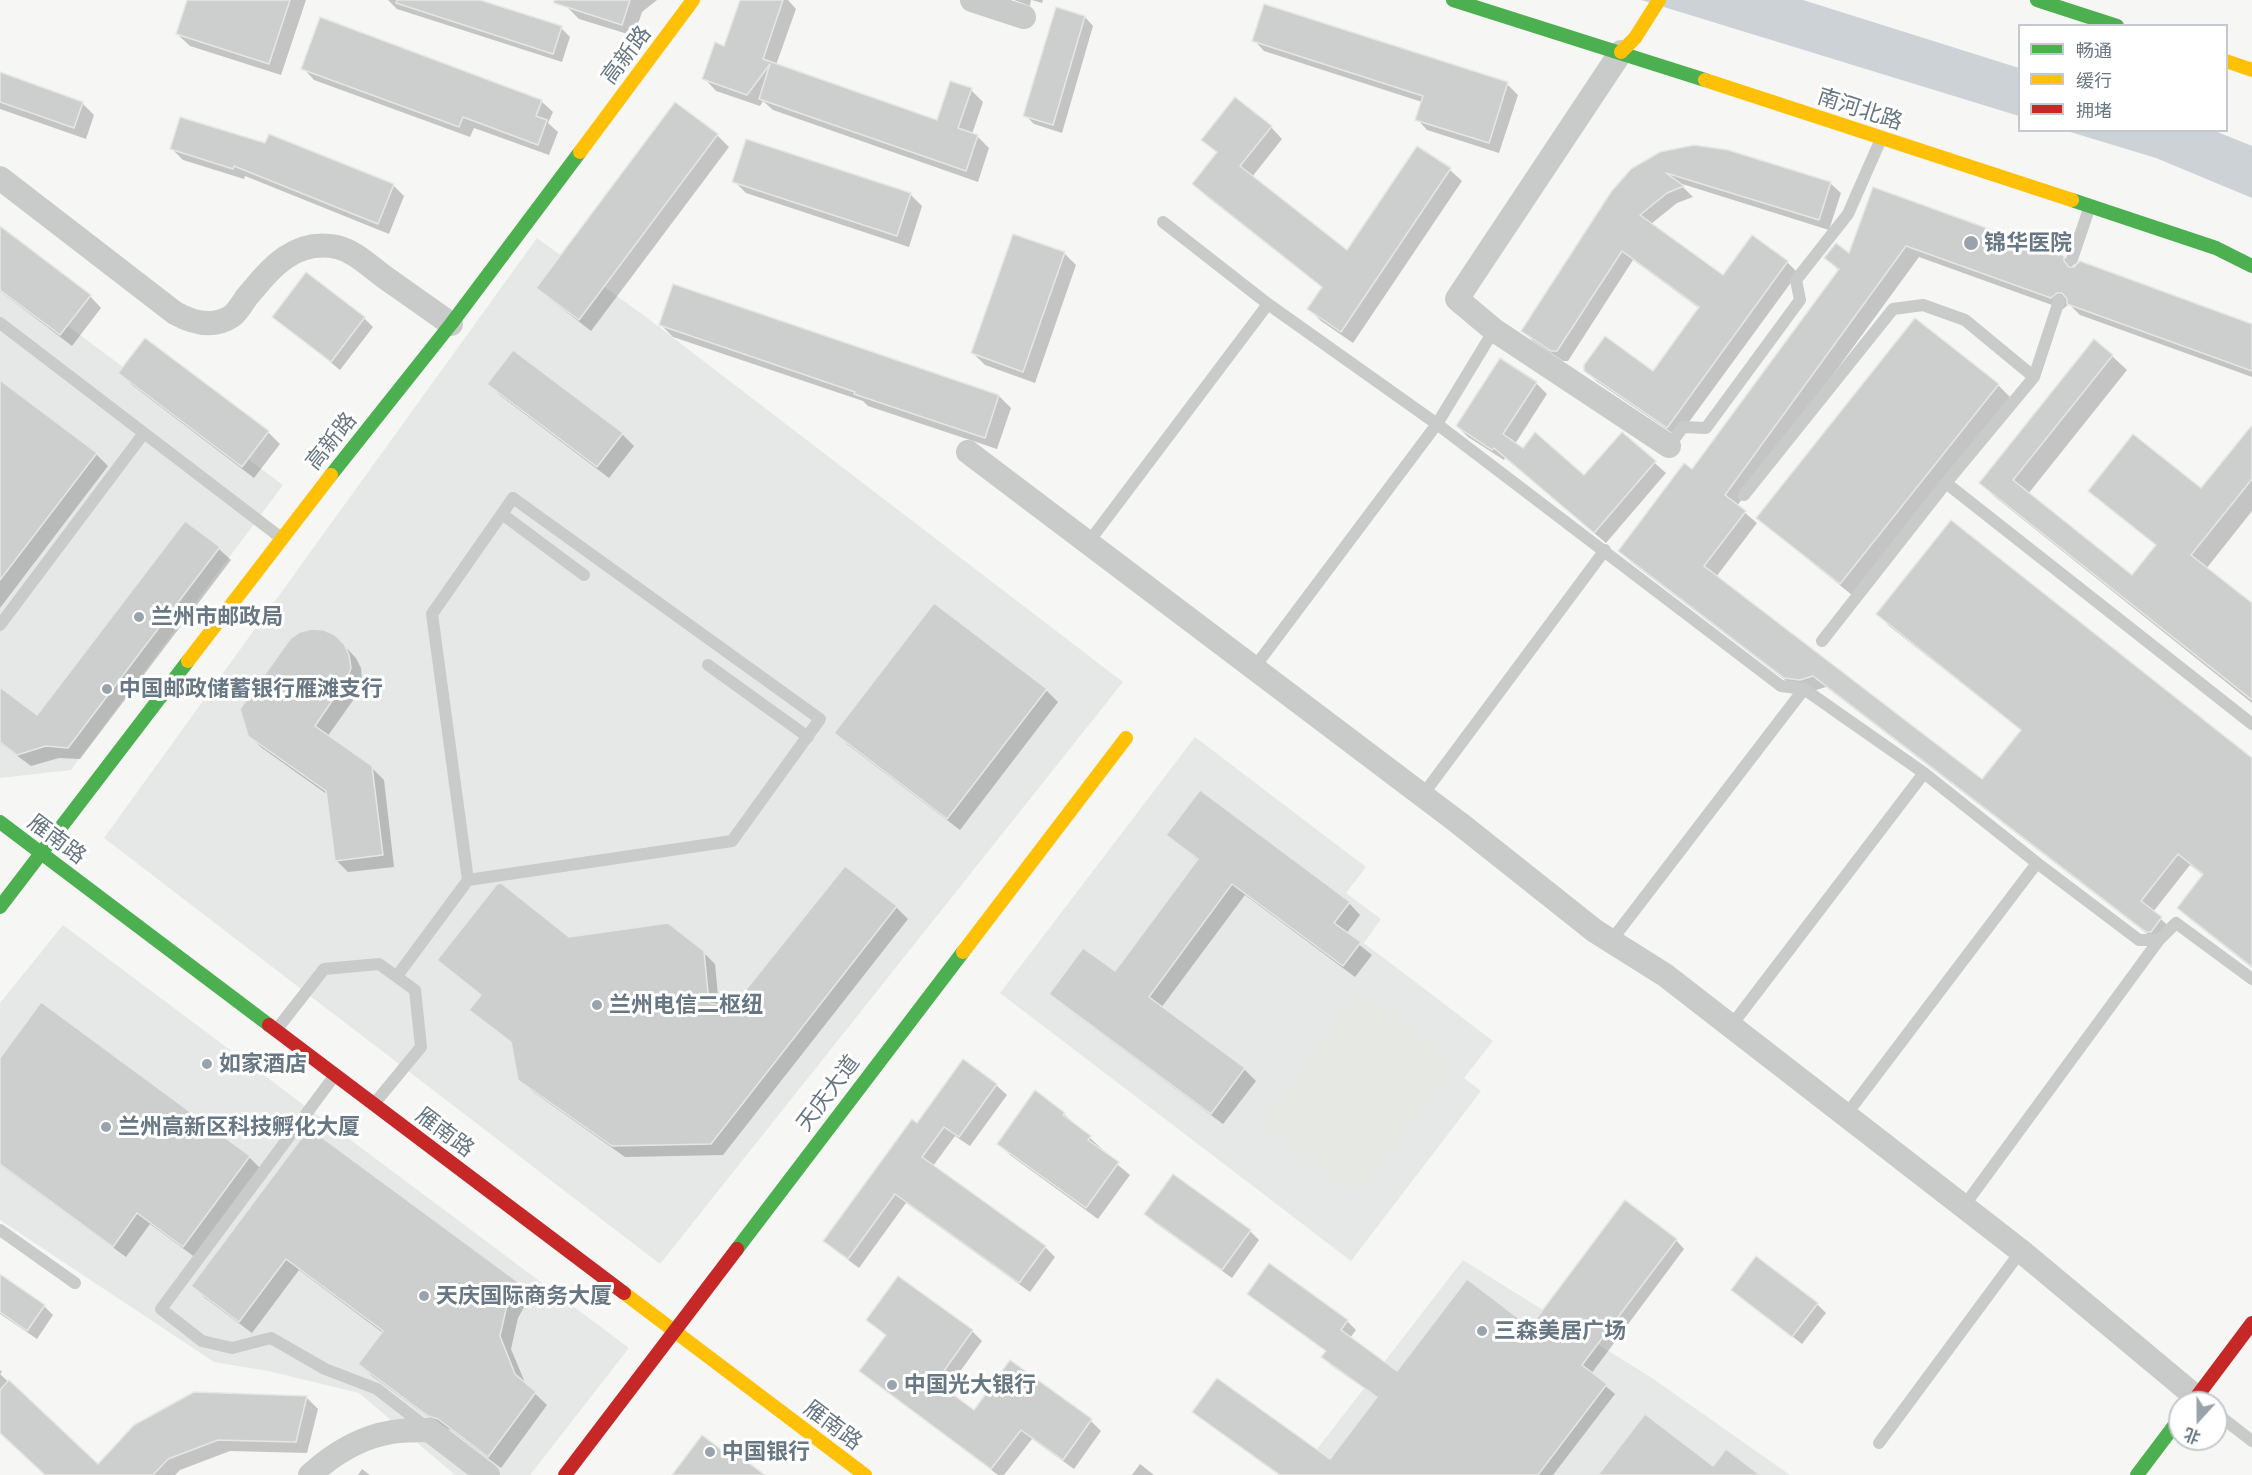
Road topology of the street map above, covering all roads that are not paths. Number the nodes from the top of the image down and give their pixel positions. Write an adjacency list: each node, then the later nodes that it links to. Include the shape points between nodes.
1 (693, 0): 20 (street, 高新路)
2 (972, 0): 6 (street)
3 (1453, 0): 8 (street, 南河北路)
4 (1659, 0): 8 (street)
5 (2037, 0): 7 (street)
6 (1024, 17)
7 (2111, 24)
8 (1621, 52): 11 (street, 南河北路); 21 (street, via 1456,299)
9 (2228, 61): 10 (street)
10 (2252, 70)
11 (1882, 138): 13 (street, 南河北路); 25 (lane, via 1848,214 1796,280 1800,300 1706,428 1683,427)
12 (0, 178): 20 (street, via 189,320 203,324 232,316 272,267 291,253 313,246 336,247 358,255)
13 (2089, 206): 15 (lane); 16 (street, 南河北路, via 2216,248)
14 (1163, 222): 18 (lane)
15 (2072, 259)
16 (2252, 266)
17 (2059, 301): 22 (lane)
18 (1268, 304): 23 (lane); 31 (lane)
19 (0, 323): 24 (lane)
20 (451, 324): 30 (street, 高新路)
21 (1494, 330): 23 (lane); 25 (street)
22 (2034, 377): 27 (lane); 28 (lane, via 1965,320 1923,305 1893,309)
23 (1437, 424): 32 (lane); 37 (lane)
24 (144, 433): 30 (lane); 34 (lane)
25 (1669, 446)
26 (968, 452): 31 (street)
27 (1946, 483): 35 (lane); 39 (lane)
28 (1744, 495)
29 (502, 514): 33 (lane); 40 (lane, via 513,498 820,719); 47 (lane, via 432,614)
30 (281, 538): 45 (street, 高新路)
31 (1088, 543): 37 (street)
32 (1605, 550): 38 (lane, via 1781,686); 43 (lane)
33 (584, 575)
34 (0, 625)
35 (1822, 641)
36 (708, 665): 40 (lane)
37 (1254, 668): 43 (street)
38 (1804, 689): 42 (lane); 49 (lane)
39 (2252, 724)
40 (808, 736): 47 (lane, via 732,841)
41 (1126, 738): 63 (street, 天庆大道)
42 (1924, 773): 46 (lane); 53 (lane)
43 (1422, 796): 49 (street)
44 (0, 822): 45 (street, 雁南路)
45 (40, 852): 48 (street, 高新路); 54 (street, 雁南路)
46 (2037, 864): 50 (lane, via 2139,940); 57 (lane)
47 (468, 880): 51 (lane)
48 (0, 907)
49 (1611, 940): 53 (street, via 1665,975)
50 (2159, 940): 52 (lane, via 2176,923); 58 (lane)
51 (397, 976): 54 (lane, via 379,964 324,969); 56 (lane, via 415,990 421,1047)
52 (2252, 979)
53 (1731, 1026): 57 (street)
54 (276, 1030): 55 (street, 雁南路)
55 (335, 1075): 56 (street, 雁南路); 67 (lane, via 161,1309 202,1341 232,1348 271,1338 325,1369 377,1389)
56 (374, 1104): 63 (street, 雁南路)
57 (1846, 1115): 58 (street)
58 (1964, 1206): 60 (street)
59 (0, 1230): 61 (lane)
60 (2021, 1251): 64 (street); 70 (lane)
61 (75, 1283)
62 (2252, 1323): 65 (street)
63 (674, 1330): 73 (street, 天庆大道); 74 (street, 雁南路)
64 (2185, 1391)
65 (2204, 1391)
66 (2228, 1422): 69 (lane)
67 (429, 1430): 71 (street, via 392,1432 356,1443); 72 (street)
68 (2168, 1434): 75 (street)
69 (2252, 1441)
70 (1879, 1443)
71 (310, 1475)
72 (488, 1475)
73 (565, 1475)
74 (865, 1475)
75 (2137, 1475)

